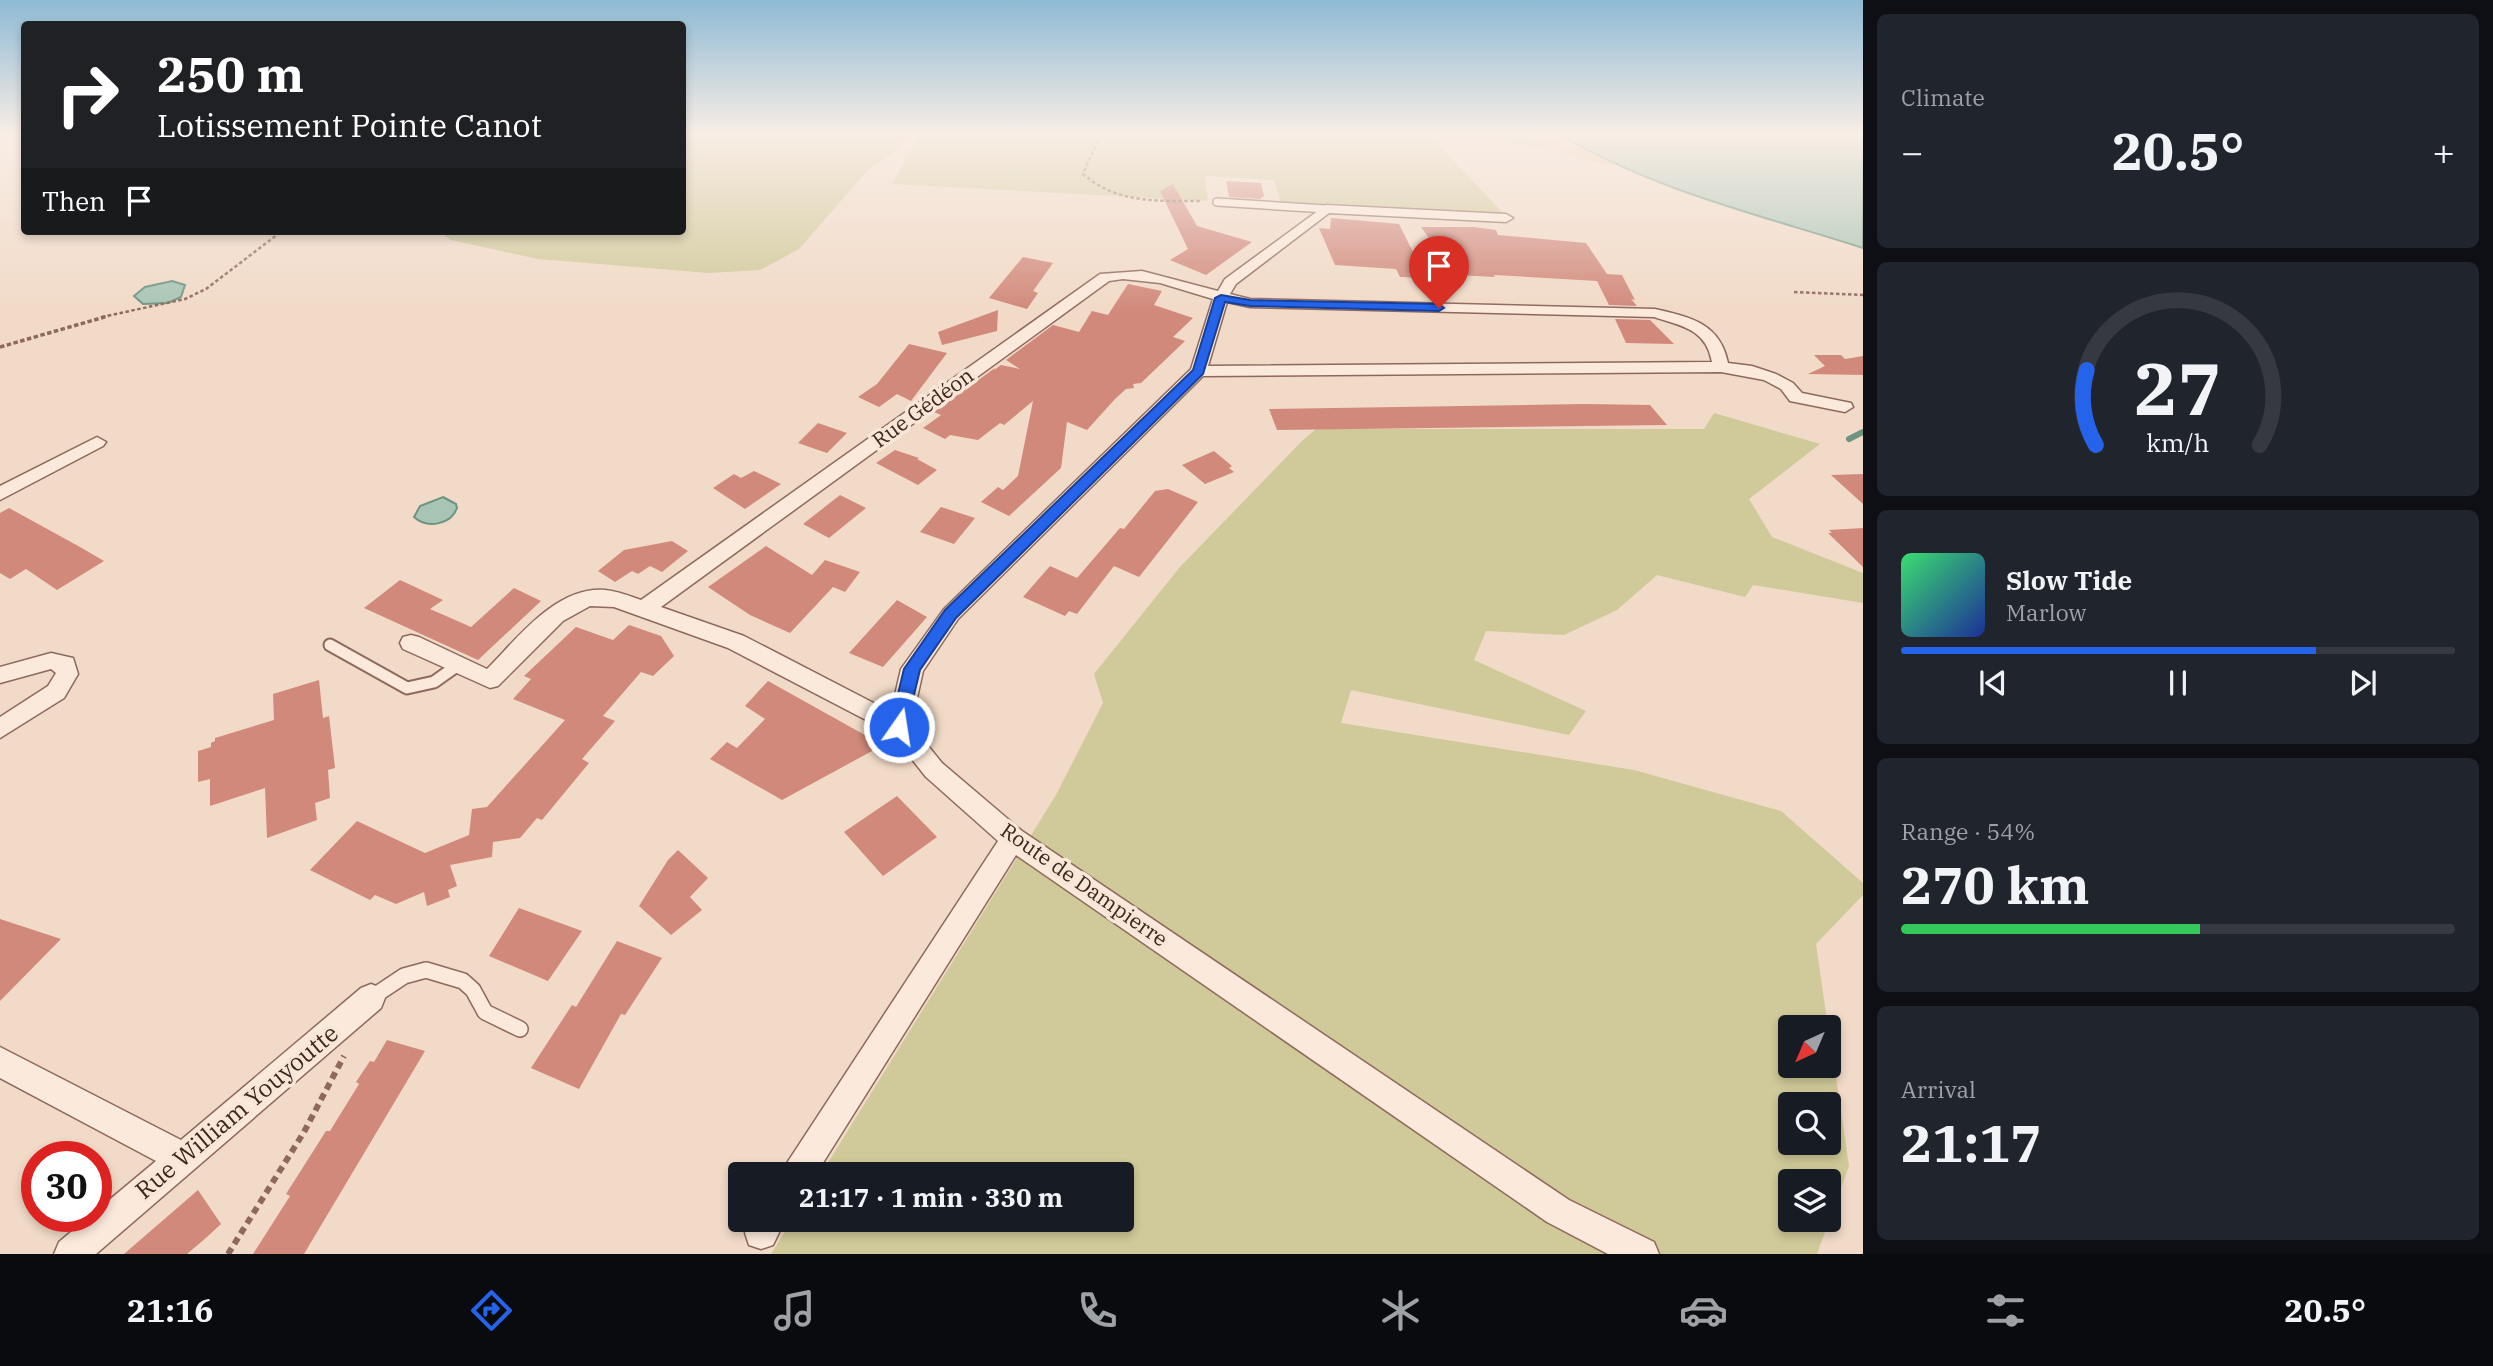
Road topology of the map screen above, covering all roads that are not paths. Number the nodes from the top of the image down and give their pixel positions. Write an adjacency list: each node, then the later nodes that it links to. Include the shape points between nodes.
1 (1217, 201): 2 (lane)
2 (1326, 209): 3 (street); 4 (street, via 1230,282)
3 (1506, 218)
4 (1221, 298): 5 (street, Rue Gédéon, via 1250,303 1655,313 1707,334 1715,343); 6 (street); 10 (street, Rue Gédéon, via 1153,278 1125,273 1105,277)
5 (1721, 367): 6 (street); 7 (street, via 1770,377 1796,397)
6 (1199, 372): 15 (street, via 951,614 912,669)
7 (1845, 407)
8 (97, 442): 9 (street)
9 (0, 494)
10 (644, 609): 13 (street, via 604,597 582,599 563,609 490,680); 15 (street, via 736,642)
11 (411, 643): 13 (street)
12 (330, 645): 13 (lane, via 407,688 434,682)
13 (458, 665)
14 (0, 676): 16 (street, via 51,662 65,664 67,674 56,692)
15 (899, 727): 17 (street, Route de Dampierre, via 934,770)
16 (0, 729)
17 (1013, 839): 22 (street); 24 (street, Route de Dampierre, via 1558,1211)
18 (371, 998): 19 (lane, via 404,976 426,970 463,981 485,1012); 21 (street, Rue William Youyoutte)
19 (520, 1028)
20 (0, 1062): 21 (street)
21 (183, 1157): 23 (street, Rue William Youyoutte)
22 (806, 1162)
23 (71, 1254)
24 (1642, 1254)

